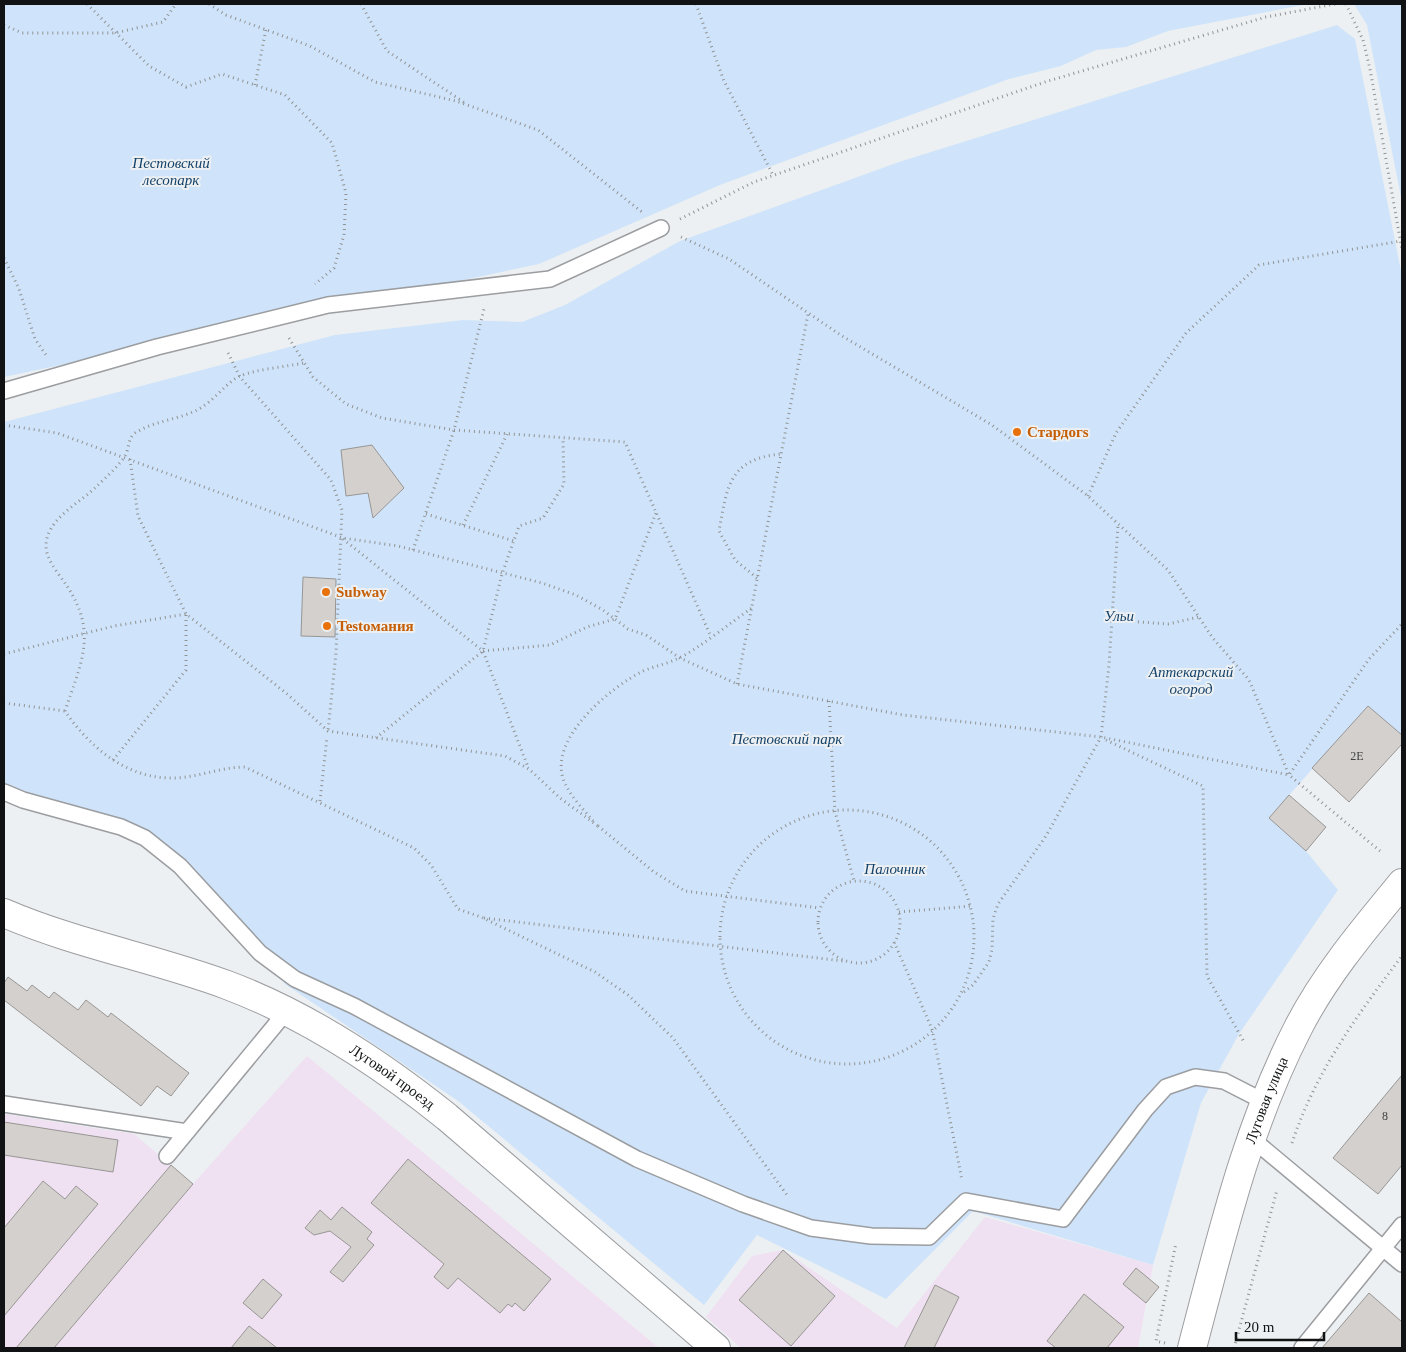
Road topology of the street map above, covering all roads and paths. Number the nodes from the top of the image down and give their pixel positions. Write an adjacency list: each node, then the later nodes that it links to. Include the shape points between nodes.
1 (86, 4): 10 (path)
2 (176, 4): 10 (path, via 164,22)
3 (209, 4): 9 (path, via 226,15)
4 (362, 4): 12 (path, via 387,51)
5 (696, 4): 13 (path, via 724,81)
6 (1335, 4): 13 (path, via 1266,17 1048,81)
7 (1346, 4): 15 (path, via 1363,40 1370,69)
8 (4, 25): 10 (path, via 22,33)
9 (266, 29): 11 (path); 12 (path, via 310,46 375,82)
10 (115, 33): 11 (path, via 148,66 186,87 222,74)
11 (255, 85): 18 (path, via 284,95 332,143 344,184 344,235 334,268)
12 (469, 106): 14 (path, via 538,130)
13 (773, 175): 14 (path)
14 (661, 228): 19 (lane, via 550,279); 20 (path, via 729,258)
15 (1401, 241): 16 (path); 34 (path, via 1259,265 1186,333 1116,433)
16 (1402, 250)
17 (4, 258): 23 (path, via 19,289 35,339)
18 (310, 288)
19 (490, 288): 21 (lane, via 328,305); 28 (path)
20 (808, 314): 31 (path); 34 (path, via 992,425)
21 (280, 317): 22 (lane); 24 (path)
22 (218, 332): 25 (path); 26 (lane)
23 (51, 362)
24 (303, 363): 25 (path); 28 (path, via 313,377 346,404 382,418)
25 (240, 376): 32 (path, via 195,411 146,427 133,435); 39 (path, via 331,480 342,510)
26 (4, 391)
27 (4, 425): 32 (path, via 57,433)
28 (454, 430): 29 (path); 36 (path)
29 (507, 434): 30 (path); 38 (path)
30 (564, 438): 35 (path, via 626,442); 40 (path, via 564,484 543,518 519,526)
31 (780, 454): 43 (path); 43 (path, via 759,459 734,475 727,488 719,530 735,560)
32 (124, 457): 33 (path); 50 (path, via 58,520 47,538 48,554 84,621)
33 (130, 459): 39 (path); 45 (path, via 138,516)
34 (1088, 496): 37 (path)
35 (656, 512): 47 (path); 51 (path)
36 (426, 514): 38 (path); 41 (path)
37 (1118, 524): 46 (path, via 1168,570); 48 (path)
38 (463, 525): 40 (path)
39 (343, 538): 41 (path); 52 (path); 59 (path)
40 (514, 541): 42 (path)
41 (413, 550): 42 (path)
42 (502, 574): 47 (path, via 576,595); 52 (path)
43 (757, 578): 44 (path)
44 (752, 608): 51 (path); 55 (path)
45 (186, 614): 50 (path); 59 (path, via 286,693); 63 (path, via 186,670)
46 (1199, 617): 48 (path, via 1168,624); 65 (path, via 1249,680)
47 (615, 619): 52 (path, via 593,624 550,645); 54 (path)
48 (1113, 620): 61 (path)
49 (1402, 624): 65 (path, via 1369,659)
50 (84, 634): 53 (path); 58 (path, via 79,674)
51 (710, 636): 54 (path)
52 (483, 651): 62 (path); 64 (path)
53 (4, 654)
54 (680, 658): 55 (path); 69 (path, via 643,671 602,699 588,712 567,744 561,762 563,780)
55 (737, 684): 61 (path, via 903,715)
56 (829, 701): 68 (path)
57 (4, 703): 58 (path)
58 (65, 711): 63 (path, via 78,730)
59 (328, 731): 62 (path)
60 (327, 736): 67 (path)
61 (1101, 737): 65 (path); 83 (path, via 1046,836 998,904 993,919 989,962 973,985); 86 (path, via 1203,786 1207,976)
62 (376, 738): 64 (path, via 492,753 516,760)
63 (113, 760): 67 (path, via 143,774 169,778 245,767)
64 (529, 769): 69 (path, via 560,798)
65 (1289, 775): 70 (path)
66 (4, 792): 95 (lane, via 121,827 145,838 180,866 260,953 295,979 354,1006 636,1159 743,1204)
67 (320, 801): 78 (path, via 414,848 431,865 458,909)
68 (835, 812): 71 (path); 73 (path, via 809,815 769,835 739,868); 74 (path, via 858,809 901,820 938,846 963,882)
69 (598, 826): 73 (path, via 654,872 685,890)
70 (1380, 851)
71 (854, 881): 75 (path, via 838,886 827,895); 76 (path, via 883,889)
72 (1402, 883): 87 (street, Луговая улица, via 1340,961 1316,997 1298,1028)
73 (727, 897): 75 (path); 80 (path, via 722,909)
74 (972, 906): 76 (path); 83 (path, via 975,950)
75 (820, 908): 82 (path, via 817,922 822,942)
76 (899, 912): 79 (path, via 898,936)
77 (4, 913): 84 (street, Луговой проезд, via 44,930 226,985)
78 (481, 917): 80 (path); 95 (path, via 596,972 628,995 674,1038)
79 (894, 942): 82 (path, via 880,958 867,963); 85 (path)
80 (721, 946): 82 (path); 85 (path, via 720,953 735,996 755,1025 790,1052 833,1064 856,1065 900,1054)
81 (1402, 956): 92 (path, via 1360,1010 1328,1060 1302,1114)
82 (843, 961)
83 (963, 993): 85 (path)
84 (286, 1012): 89 (lane); 100 (street, Луговой проезд, via 410,1086)
85 (932, 1029): 93 (path)
86 (1244, 1042)
87 (1265, 1102): 90 (street, Луговая улица); 93 (lane, via 1224,1081 1195,1077 1166,1087 1063,1219)
88 (4, 1104): 89 (lane)
89 (187, 1132): 91 (lane)
90 (1250, 1138): 92 (lane); 99 (street, Луговая улица)
91 (167, 1156)
92 (1284, 1166): 97 (lane); 101 (path)
93 (966, 1201): 95 (lane, via 929,1237 871,1236)
94 (1402, 1225): 97 (lane)
95 (811, 1228)
96 (1176, 1243): 99 (path, via 1156,1341)
97 (1383, 1248): 98 (lane); 102 (lane)
98 (1402, 1264)
99 (1181, 1346)
100 (716, 1348)
101 (1234, 1348)
102 (1302, 1348)

